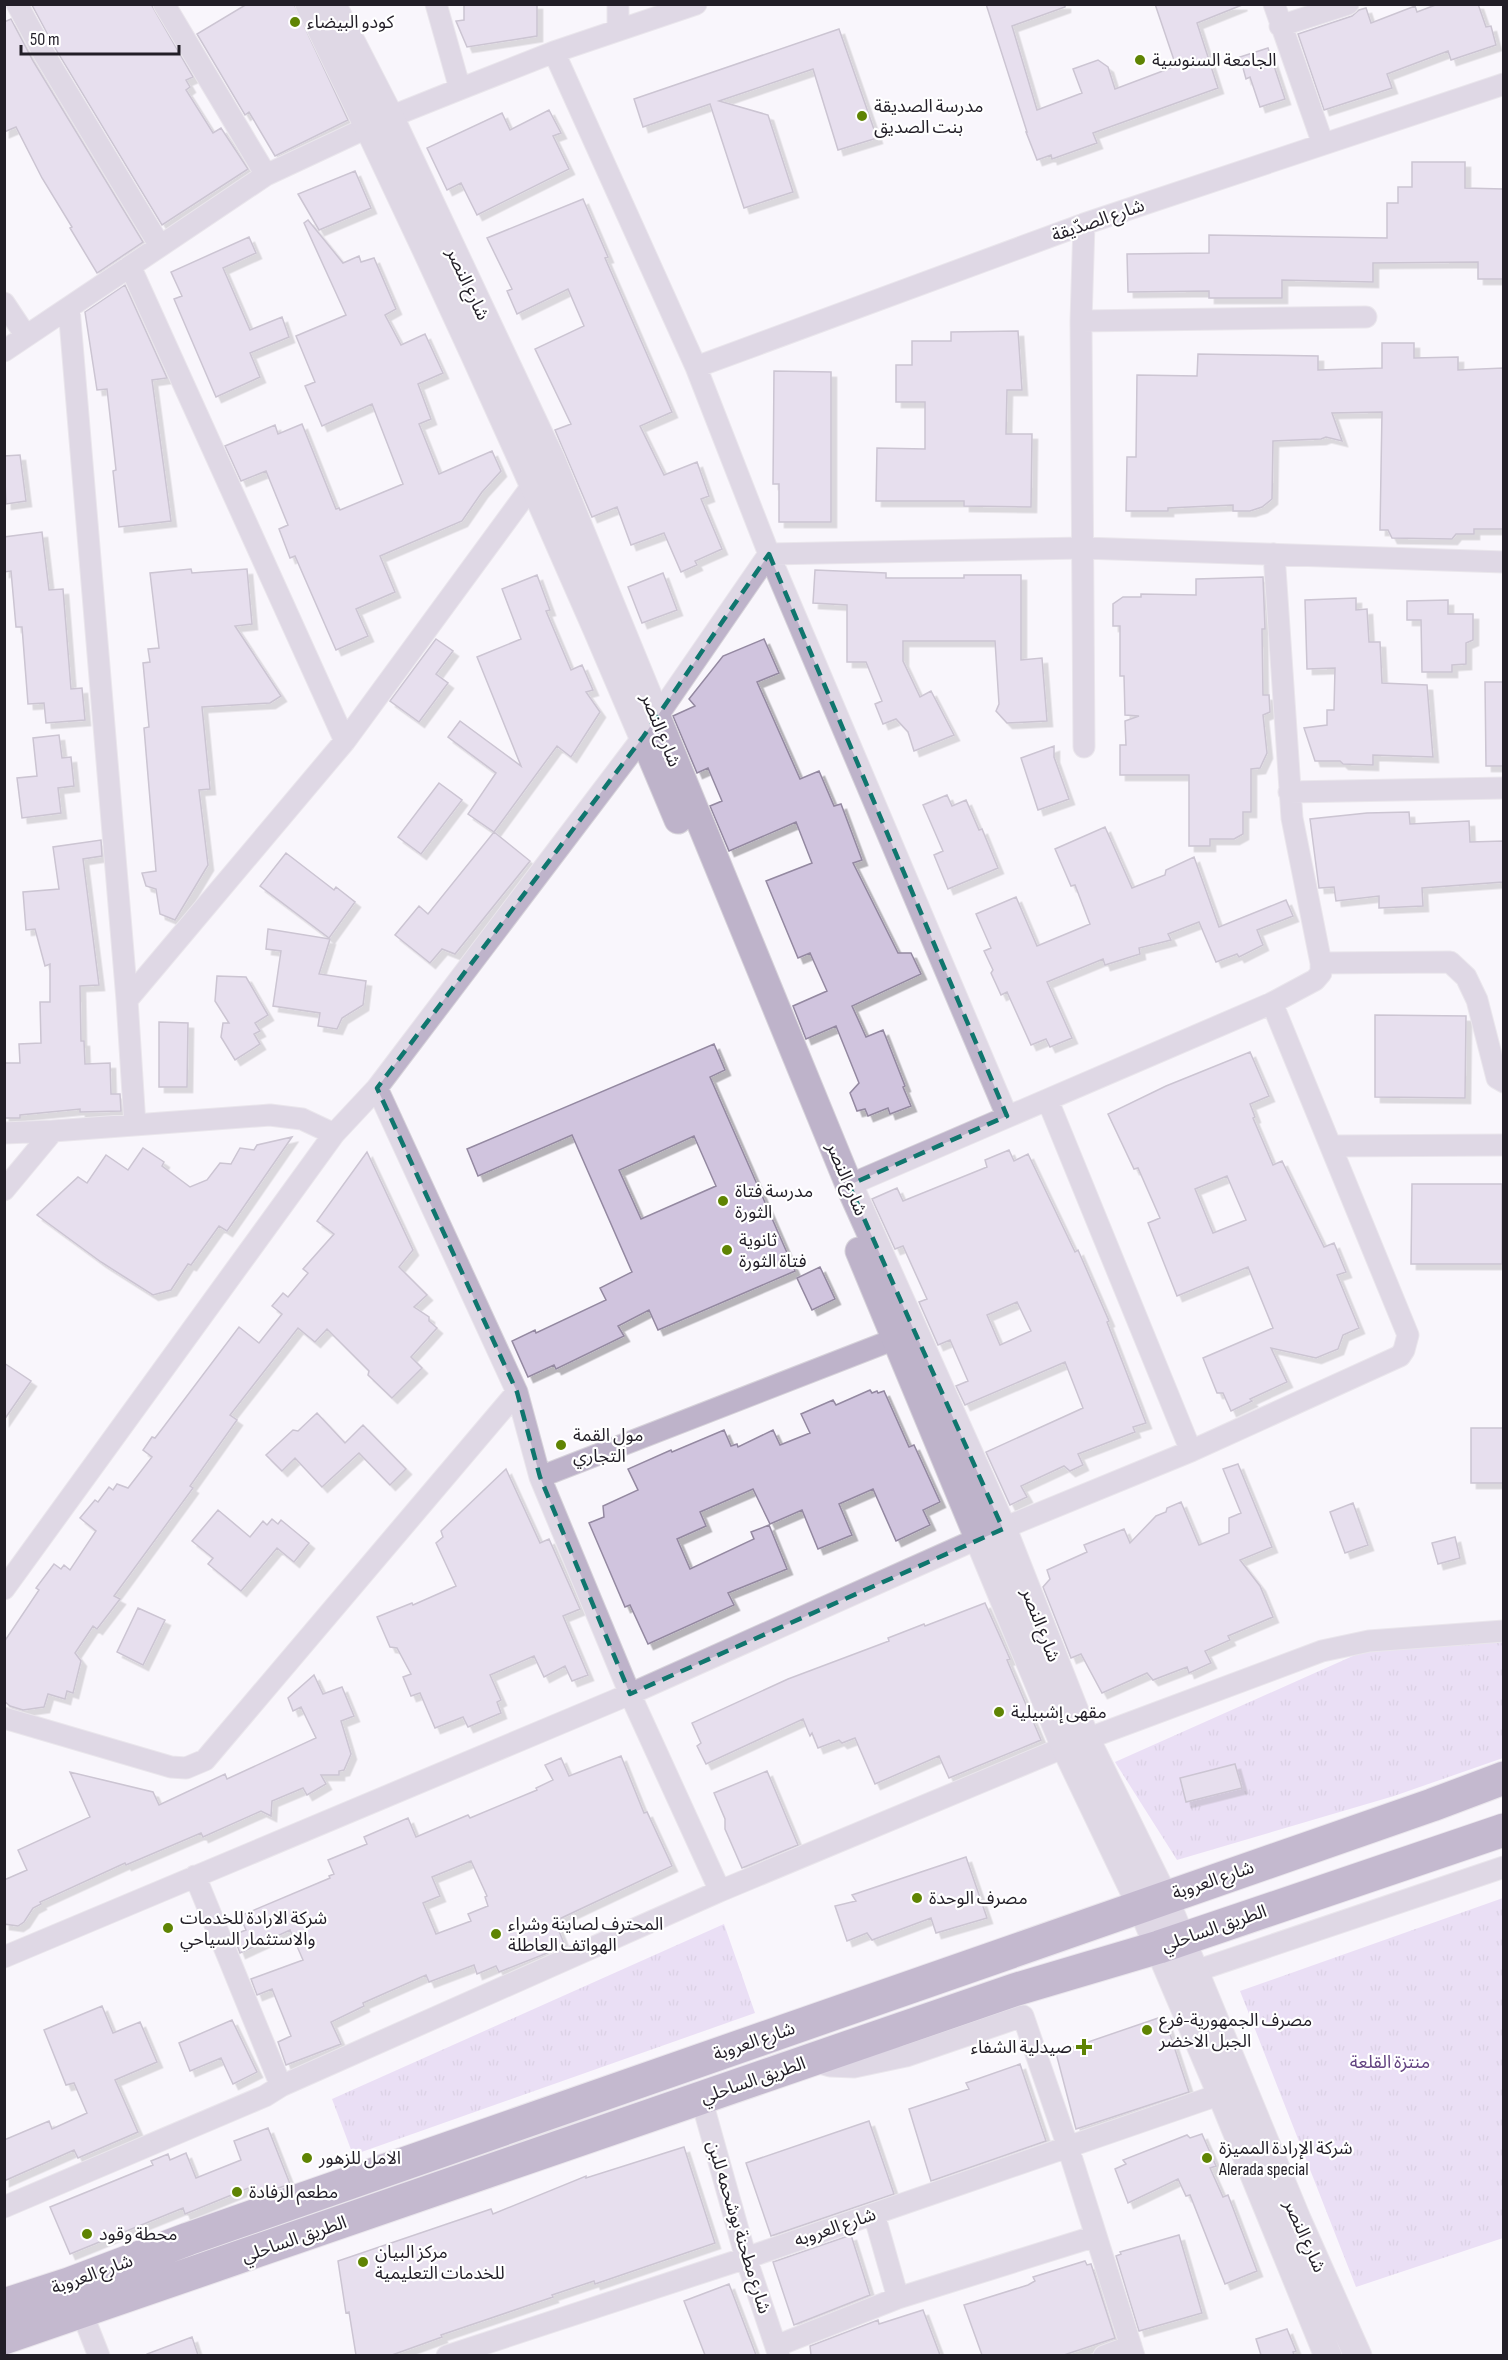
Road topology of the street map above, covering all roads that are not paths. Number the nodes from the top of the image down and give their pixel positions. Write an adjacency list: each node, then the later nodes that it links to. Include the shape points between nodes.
1 (17, 4): 19 (street)
2 (164, 4): 17 (street)
3 (309, 4): 15 (street, شارع النصر)
4 (332, 4): 15 (street, شارع النصر)
5 (436, 4): 14 (street)
6 (618, 4): 11 (street)
7 (696, 4): 11 (street)
8 (1274, 4): 10 (street)
9 (1348, 4): 10 (street)
10 (1280, 26): 16 (street)
11 (618, 30): 12 (street)
12 (554, 52): 14 (street); 27 (street)
13 (1503, 84): 16 (street, شارع الصدّيقة)
14 (460, 89): 15 (street)
15 (379, 122): 17 (street); 28 (street, شارع النصر); 33 (street, شارع النصر, via 550,459)
16 (1323, 144): 18 (street, شارع الصدّيقة)
17 (266, 175): 19 (street)
18 (1083, 224): 24 (street); 27 (street, شارع الصدّيقة)
19 (160, 246): 20 (street)
20 (130, 266): 22 (street); 34 (street)
21 (4, 303): 25 (street)
22 (69, 308): 25 (street); 39 (street)
23 (1366, 317): 24 (street)
24 (1081, 321): 29 (street)
25 (26, 336): 26 (street)
26 (4, 351)
27 (696, 367): 30 (street)
28 (534, 483): 33 (street, شارع النصر); 34 (street)
29 (1083, 548): 30 (street); 31 (street); 35 (street)
30 (769, 554): 33 (street); 44 (street)
31 (1274, 554): 32 (street); 37 (street)
32 (1503, 562)
33 (650, 727): 42 (street); 51 (street, شارع النصر); 53 (street, شارع النصر)
34 (345, 741): 39 (street)
35 (1084, 747)
36 (1503, 788): 37 (street)
37 (1290, 792): 38 (street)
38 (1322, 963): 40 (street, via 1321,974 1315,981); 41 (street, via 1450,962 1466,977 1477,1000 1497,1078)
39 (127, 1000): 45 (street)
40 (1272, 1003): 43 (street); 50 (street)
41 (1503, 1082)
42 (377, 1088): 48 (street); 54 (street)
43 (1048, 1101): 44 (street); 55 (street)
44 (1007, 1116): 51 (street)
45 (135, 1125): 46 (street); 48 (street, via 270,1115 302,1119)
46 (53, 1131): 47 (street); 52 (street)
47 (4, 1133)
48 (334, 1134): 58 (street)
49 (1503, 1145): 50 (street)
50 (1331, 1146): 55 (street, via 1408,1335 1404,1350 1400,1356)
51 (849, 1185): 57 (street, شارع النصر)
52 (4, 1190)
53 (895, 1339): 56 (street); 57 (street, شارع النصر)
54 (517, 1392): 56 (street); 61 (street, via 205,1760 186,1768 171,1767)
55 (1191, 1451): 57 (street)
56 (540, 1477): 60 (street)
57 (991, 1533): 60 (street); 62 (street, شارع النصر)
58 (4, 1589)
59 (1503, 1631): 62 (street, via 1368,1641 1322,1651)
60 (630, 1694): 66 (street); 67 (street)
61 (4, 1718)
62 (1076, 1743): 67 (street); 68 (street, شارع النصر)
63 (1503, 1778): 68 (highway, شارع العروبة)
64 (1503, 1830): 69 (highway, الطريق الساحلي)
65 (1503, 1867): 71 (street)
66 (195, 1876): 70 (street); 73 (street)
67 (720, 1891): 73 (street)
68 (1152, 1902): 69 (street, شارع النصر); 81 (highway, شارع العروبة, via 188,2239)
69 (1170, 1943): 71 (street, شارع النصر); 72 (highway, الطريق الساحلي, via 1014,1990)
70 (4, 1957)
71 (1184, 1975): 74 (street, شارع النصر); 91 (street, شارع النصر)
72 (809, 2060): 75 (highway, الطريق الساحلي); 76 (street, via 854,2067 906,2056 1023,2016)
73 (281, 2086): 77 (street)
74 (1221, 2094): 76 (street, شارع العروبه); 90 (street, شارع النصر)
75 (700, 2098): 80 (street, شارع مطحنة بوشحمه للبن); 81 (highway, الطريق الساحلي)
76 (1068, 2147): 78 (street, شارع العروبه); 79 (street)
77 (4, 2207)
78 (874, 2214): 80 (street, شارع العروبه); 82 (street)
79 (1096, 2236): 82 (street); 86 (street)
80 (746, 2258): 85 (street, شارع مطحنة بوشحمه للبن); 88 (street, شارع العروبه)
81 (76, 2298): 83 (highway, شارع العروبة); 84 (highway, الطريق الساحلي); 87 (street)
82 (898, 2298): 85 (street)
83 (4, 2305)
84 (4, 2338)
85 (778, 2351)
86 (1133, 2351): 89 (street)
87 (99, 2355)
88 (447, 2355)
89 (1104, 2355)
90 (1328, 2355)
91 (1358, 2355)

